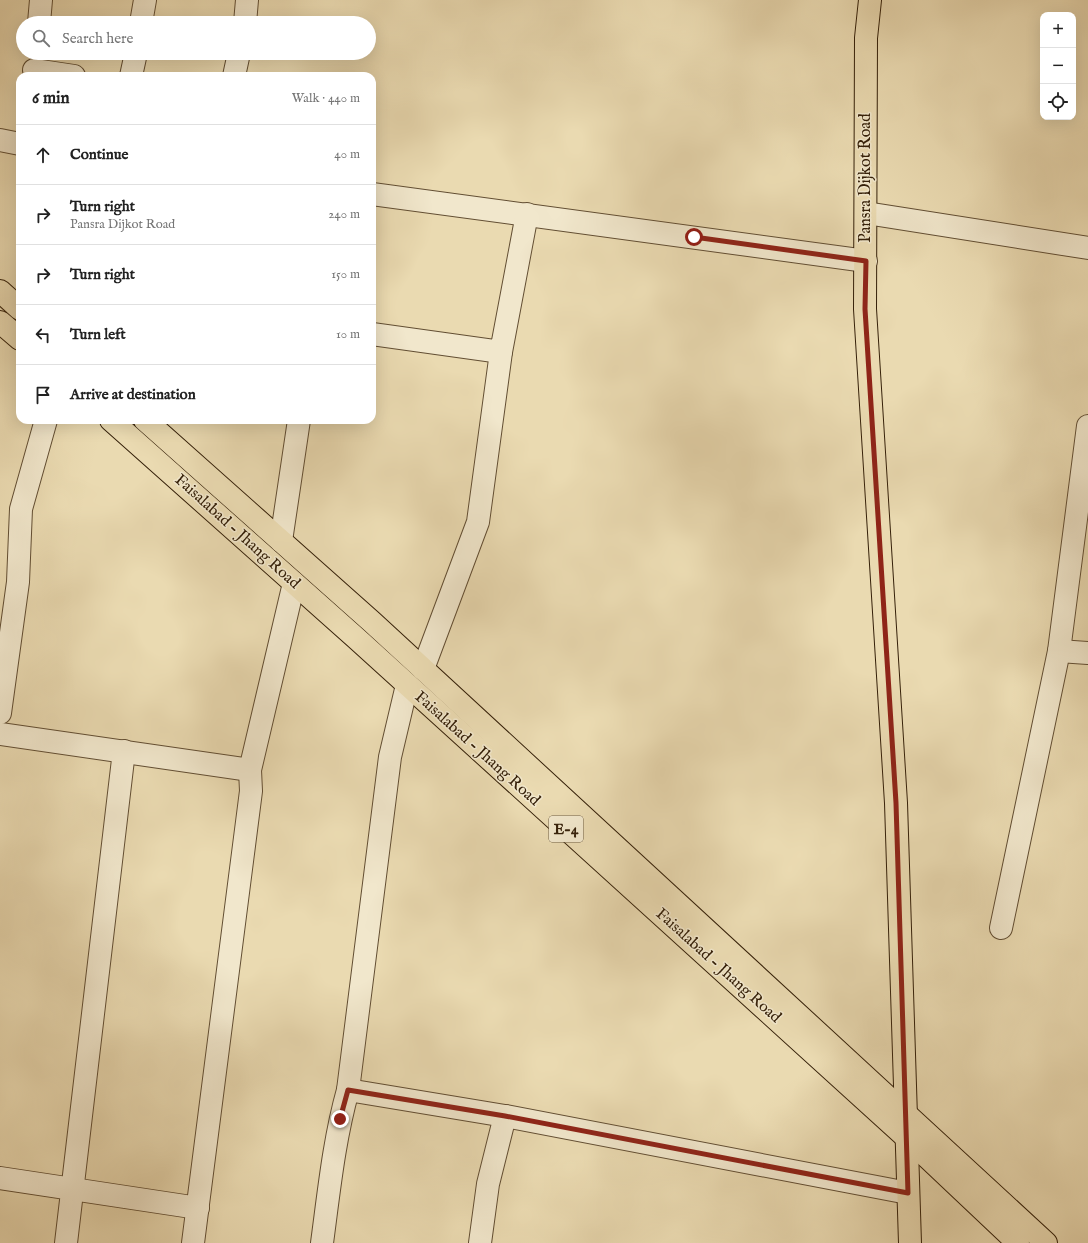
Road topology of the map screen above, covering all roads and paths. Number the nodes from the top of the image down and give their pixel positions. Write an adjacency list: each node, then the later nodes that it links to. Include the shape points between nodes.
1 (42, 0): 5 (street)
2 (145, 0): 6 (street)
3 (247, 0): 7 (street)
4 (870, 0): 17 (main road, Pansra Dijkot Road, via 866,38)
5 (40, 16)
6 (142, 16)
7 (246, 16)
8 (135, 60): 12 (street)
9 (237, 60): 13 (street)
10 (34, 66): 11 (street)
11 (58, 72)
12 (133, 72)
13 (235, 72)
14 (0, 140): 15 (street)
15 (16, 143)
16 (376, 195): 18 (street)
17 (866, 213): 19 (street); 20 (main road, Pansra Dijkot Road)
18 (527, 214): 20 (street); 26 (street)
19 (1088, 248)
20 (866, 261): 44 (main road, Pansra Dijkot Road, via 865,309 896,803)
21 (0, 291): 22 (main road)
22 (16, 305)
23 (0, 322): 25 (main road)
24 (376, 335): 26 (street)
25 (16, 336)
26 (502, 352): 36 (street, via 478,522)
27 (45, 424): 38 (street, via 21,510 18,582)
28 (115, 424): 33 (main road, Faisalabad - Jhang Road / E-4)
29 (149, 424): 32 (main road, Faisalabad - Jhang Road / E-4)
30 (298, 424): 32 (street)
31 (1088, 426): 34 (street)
32 (281, 541): 36 (main road, Faisalabad - Jhang Road / E-4)
33 (294, 583): 37 (main road, Faisalabad - Jhang Road / E-4); 41 (street)
34 (1059, 651): 35 (street); 42 (street)
35 (1088, 654)
36 (423, 670): 44 (main road, Faisalabad - Jhang Road / E-4)
37 (407, 685): 43 (street, via 390,757); 46 (main road, Faisalabad - Jhang Road / E-4)
38 (0, 713)
39 (0, 734): 40 (street)
40 (124, 751): 41 (street); 48 (street)
41 (250, 770): 50 (street, via 251,791)
42 (1001, 928)
43 (348, 1090): 45 (street); 53 (street, via 340,1119)
44 (906, 1112): 46 (main road, Pansra Dijkot Road); 57 (main road, Faisalabad - Jhang Road / E-4)
45 (505, 1116): 49 (street); 54 (street, via 488,1184)
46 (906, 1137): 49 (main road, Pansra Dijkot Road); 56 (main road, Faisalabad - Jhang Road / E-4)
47 (0, 1178): 48 (street)
48 (72, 1189): 50 (street); 51 (street)
49 (908, 1193): 55 (main road, Pansra Dijkot Road)
50 (198, 1208): 52 (street)
51 (66, 1243)
52 (193, 1243)
53 (322, 1243)
54 (480, 1243)
55 (910, 1243)
56 (1018, 1243)
57 (1046, 1243)

